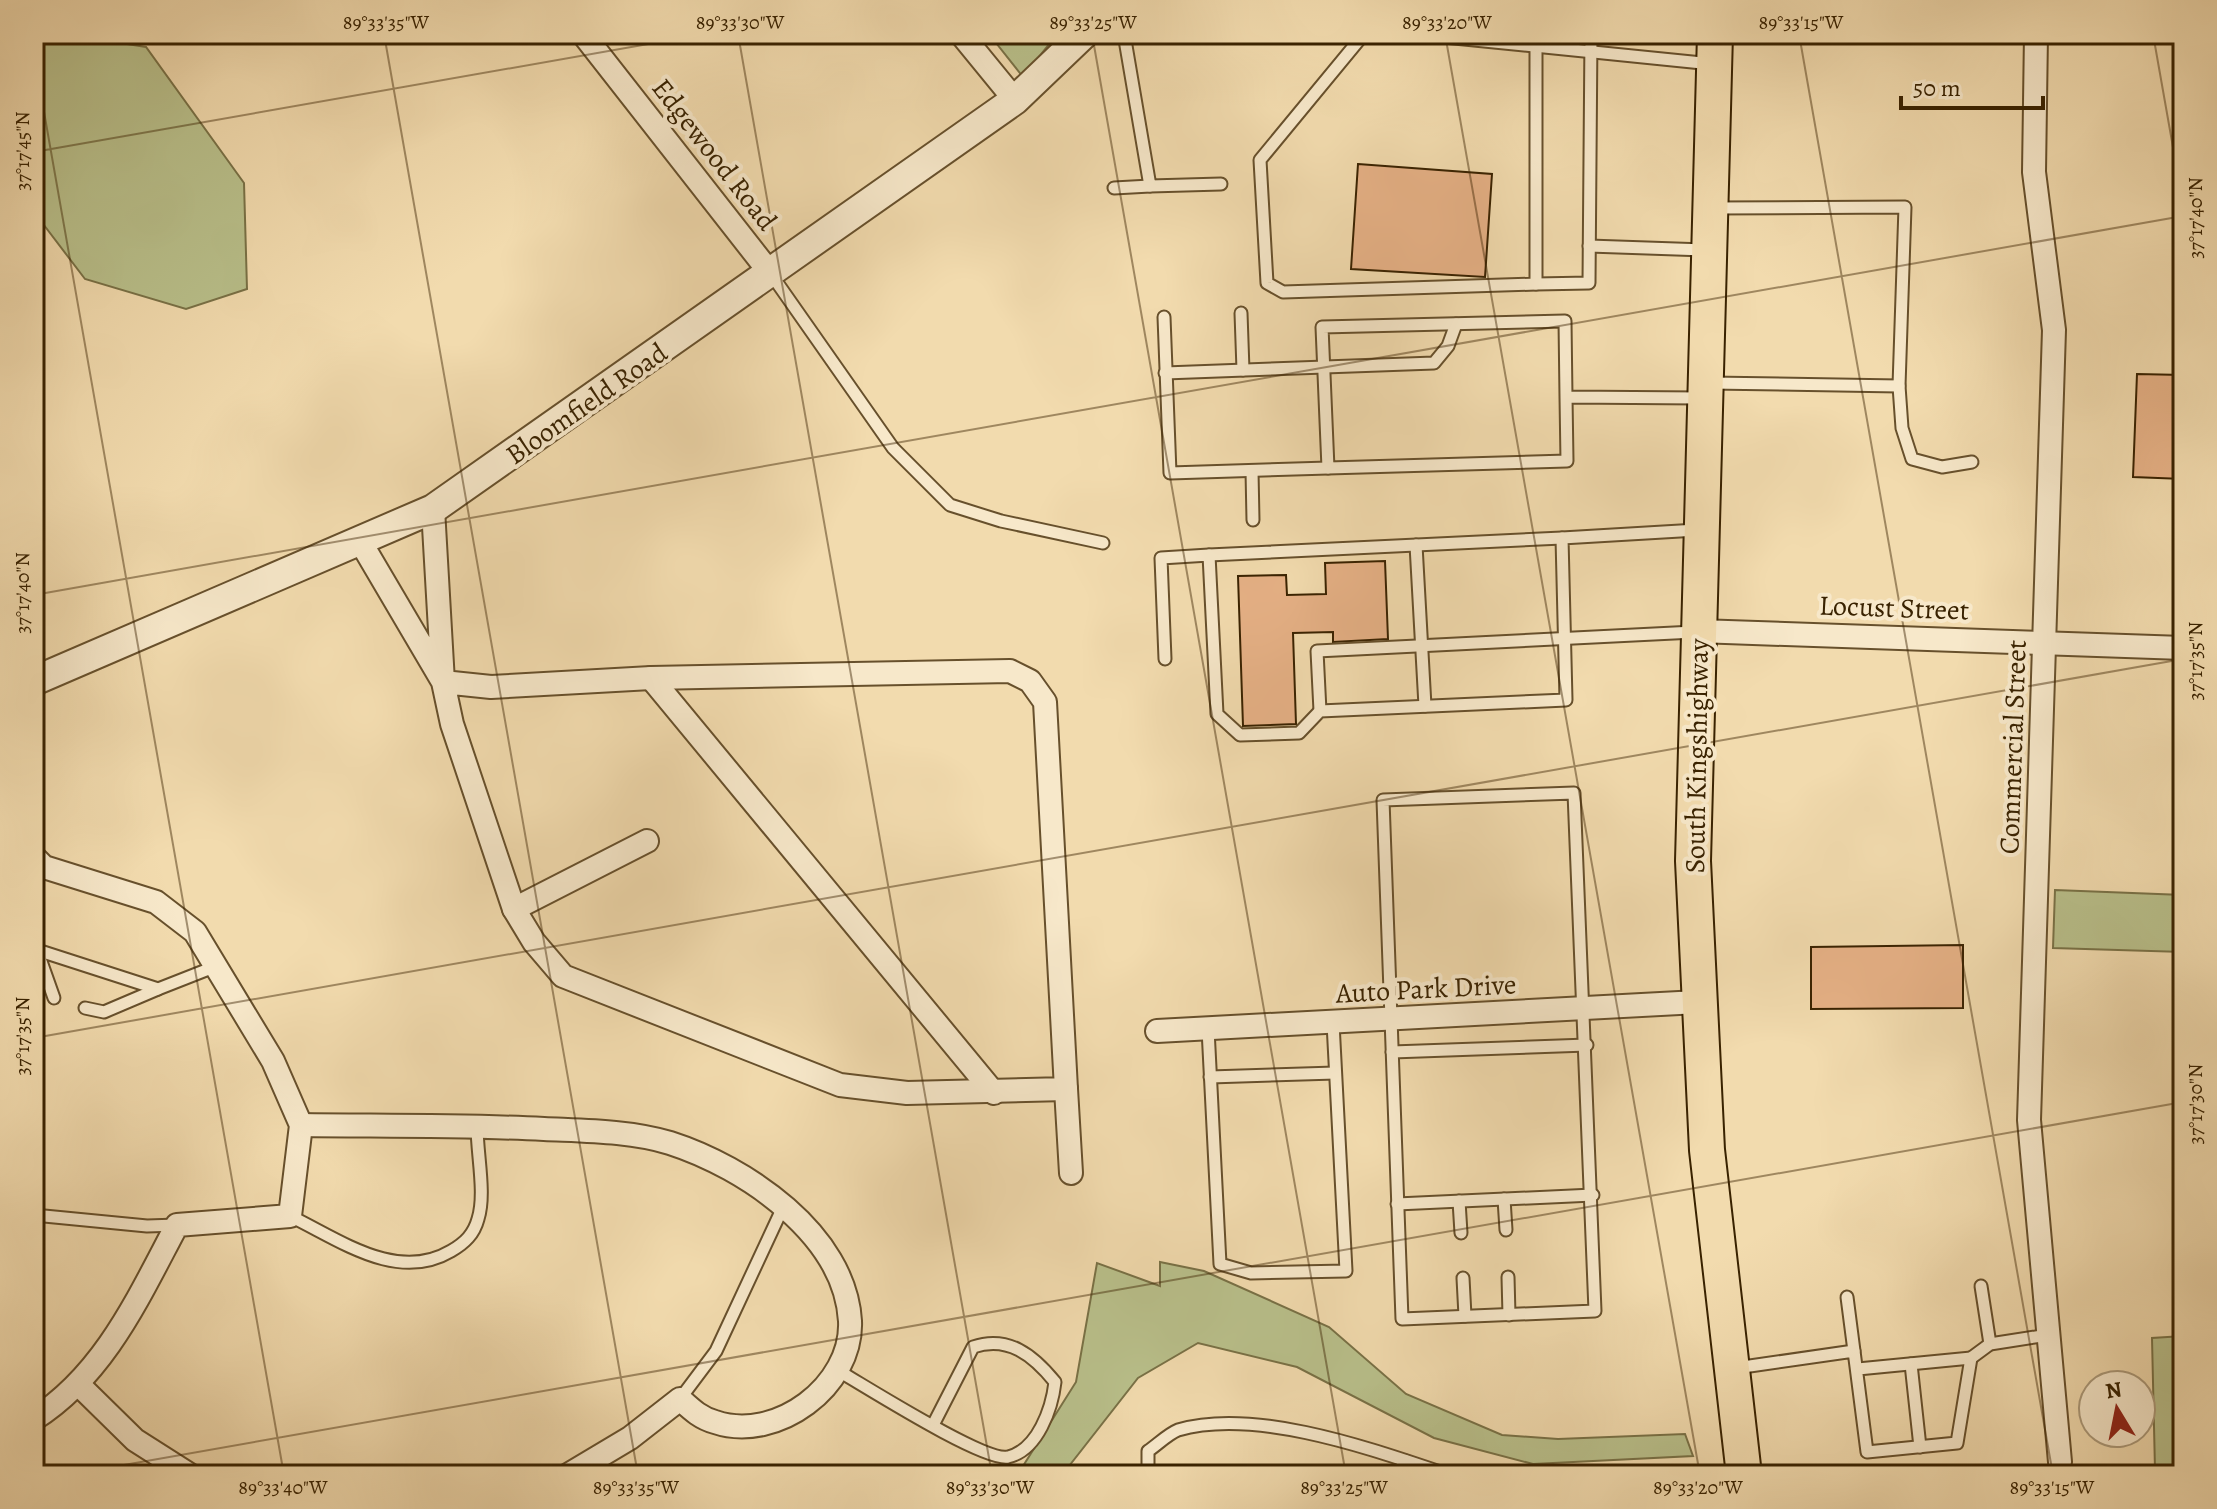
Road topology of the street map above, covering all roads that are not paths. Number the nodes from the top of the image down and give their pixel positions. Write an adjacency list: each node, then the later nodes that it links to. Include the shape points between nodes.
1 (583, 34): 22 (street, Edgewood Road)
2 (961, 34): 15 (street)
3 (1084, 34): 15 (street, Bloomfield Road)
4 (1124, 34): 17 (lane)
5 (1364, 34): 23 (lane, via 1260,160 1267,283 1283,292)
6 (1414, 34): 10 (lane)
7 (1558, 34): 12 (lane)
8 (1591, 34): 14 (lane)
9 (2036, 34): 46 (street, Commercial Street, via 2034,172 2054,330)
10 (1461, 36): 11 (lane)
11 (1536, 46): 12 (lane); 23 (lane)
12 (1558, 48): 14 (lane)
13 (1715, 49): 14 (lane); 19 (main road, South Kingshighway)
14 (1591, 52): 20 (lane)
15 (1015, 100): 22 (street, Bloomfield Road)
16 (1221, 184): 17 (lane)
17 (1150, 186): 18 (lane)
18 (1114, 188)
19 (1710, 208): 21 (main road, South Kingshighway); 30 (lane, via 1905,207)
20 (1589, 246): 21 (lane); 23 (lane, via 1589,283)
21 (1709, 250): 31 (main road, South Kingshighway)
22 (771, 274): 36 (street, Bloomfield Road); 41 (lane, via 893,448 950,505)
23 (1536, 284)
24 (1241, 313): 28 (lane)
25 (1164, 317): 29 (lane)
26 (1456, 324): 27 (lane, via 1434,363); 27 (lane, via 1322,327); 32 (lane, via 1565,321)
27 (1323, 367): 28 (lane); 34 (lane)
28 (1243, 370): 29 (lane)
29 (1165, 373): 35 (lane, via 1170,473)
30 (1899, 386): 31 (lane); 33 (lane, via 1902,428 1912,459 1942,467)
31 (1705, 391): 32 (lane); 38 (main road, South Kingshighway)
32 (1566, 397): 34 (lane, via 1567,461)
33 (1972, 462)
34 (1328, 468): 35 (lane)
35 (1252, 471): 37 (lane)
36 (433, 509): 40 (street, Bloomfield Road); 52 (street)
37 (1253, 520)
38 (1701, 529): 39 (lane); 44 (main road, South Kingshighway)
39 (1562, 538): 42 (lane); 45 (lane)
40 (360, 541): 51 (street, Bloomfield Road); 52 (street)
41 (1103, 543)
42 (1416, 545): 43 (lane); 47 (lane)
43 (1209, 555): 49 (lane, via 1161,558); 54 (lane, via 1217,714 1240,735 1299,733)
44 (1698, 631): 45 (lane); 46 (street, Locust Street); 62 (main road, South Kingshighway, via 1693,861)
45 (1565, 638): 47 (lane); 53 (lane, via 1566,700)
46 (2046, 641): 48 (street, Locust Street); 94 (street, Commercial Street, via 2029,1120)
47 (1421, 645): 53 (lane); 54 (lane, via 1317,651)
48 (2183, 648)
49 (1165, 659)
50 (651, 678): 52 (street, via 491,687); 73 (street, via 1010,671 1030,681 1045,702); 74 (street)
51 (34, 681)
52 (443, 682): 57 (street)
53 (1425, 706): 54 (lane)
54 (1320, 711)
55 (647, 841): 57 (street)
56 (34, 857): 59 (street, via 44,867 156,902 195,932)
57 (514, 909): 74 (street, via 563,976 840,1085 907,1093)
58 (35, 950): 60 (lane); 61 (lane)
59 (214, 967): 60 (lane); 75 (street, via 273,1061)
60 (158, 989): 63 (lane, via 104,1012)
61 (54, 998)
62 (1698, 1002): 64 (street, Auto Park Drive); 99 (main road, South Kingshighway, via 1707,1150)
63 (85, 1008)
64 (1585, 1008): 65 (street, Auto Park Drive); 65 (lane, via 1574,793 1383,800); 69 (lane)
65 (1391, 1020): 66 (street, Auto Park Drive); 70 (lane)
66 (1333, 1023): 67 (street, Auto Park Drive); 71 (lane)
67 (1208, 1029): 68 (street, Auto Park Drive); 72 (lane)
68 (1157, 1031)
69 (1587, 1045): 70 (lane); 78 (lane)
70 (1392, 1052): 82 (lane)
71 (1335, 1073): 72 (lane); 72 (lane, via 1346,1271 1251,1273 1220,1264)
72 (1210, 1077)
73 (1066, 1089): 74 (street); 77 (street)
74 (994, 1093)
75 (301, 1125): 76 (street); 84 (street)
76 (477, 1126): 81 (street, via 667,1142 702,1155); 84 (lane, via 482,1192 478,1220 467,1242 435,1260 403,1264 373,1257)
77 (1071, 1173)
78 (1593, 1195): 79 (lane); 92 (lane, via 1595,1311)
79 (1504, 1199): 80 (lane); 86 (lane)
80 (1459, 1201): 82 (lane); 87 (lane)
81 (785, 1204): 101 (street, via 817,1239 844,1290 850,1322); 103 (lane, via 716,1351)
82 (1397, 1204): 93 (lane, via 1402,1319)
83 (34, 1215): 85 (lane)
84 (290, 1216): 85 (street)
85 (177, 1225): 102 (street, via 121,1331)
86 (1506, 1230)
87 (1461, 1233)
88 (1508, 1277): 92 (lane)
89 (1463, 1278): 93 (lane)
90 (1981, 1286): 95 (lane)
91 (1847, 1297): 96 (lane)
92 (1509, 1315): 93 (lane)
93 (1465, 1316)
94 (2048, 1335): 95 (lane); 108 (street, Commercial Street)
95 (1990, 1344): 97 (lane)
96 (1854, 1351): 99 (lane); 100 (lane)
97 (1971, 1358): 98 (lane); 106 (lane, via 1957,1443)
98 (1911, 1364): 100 (lane); 106 (lane)
99 (1731, 1369): 114 (main road, South Kingshighway)
100 (1858, 1369): 106 (lane, via 1867,1452)
101 (837, 1370): 103 (street, via 816,1397 780,1420 752,1426 717,1424); 105 (lane)
102 (78, 1384): 104 (street); 109 (street, via 135,1440)
103 (680, 1399): 110 (street, via 630,1438)
104 (34, 1419)
105 (933, 1425): 105 (lane, via 973,1347 991,1341 1007,1344 1041,1364 1055,1382 1053,1403 1031,1444 1008,1457 988,1454)
106 (1920, 1447)
107 (1406, 1461): 111 (lane, via 1315,1433 1233,1425 1177,1431 1148,1451); 112 (lane); 113 (lane)
108 (2060, 1462)
109 (190, 1475)
110 (568, 1475)
111 (1148, 1475)
112 (1395, 1475)
113 (1449, 1475)
114 (1739, 1475)

